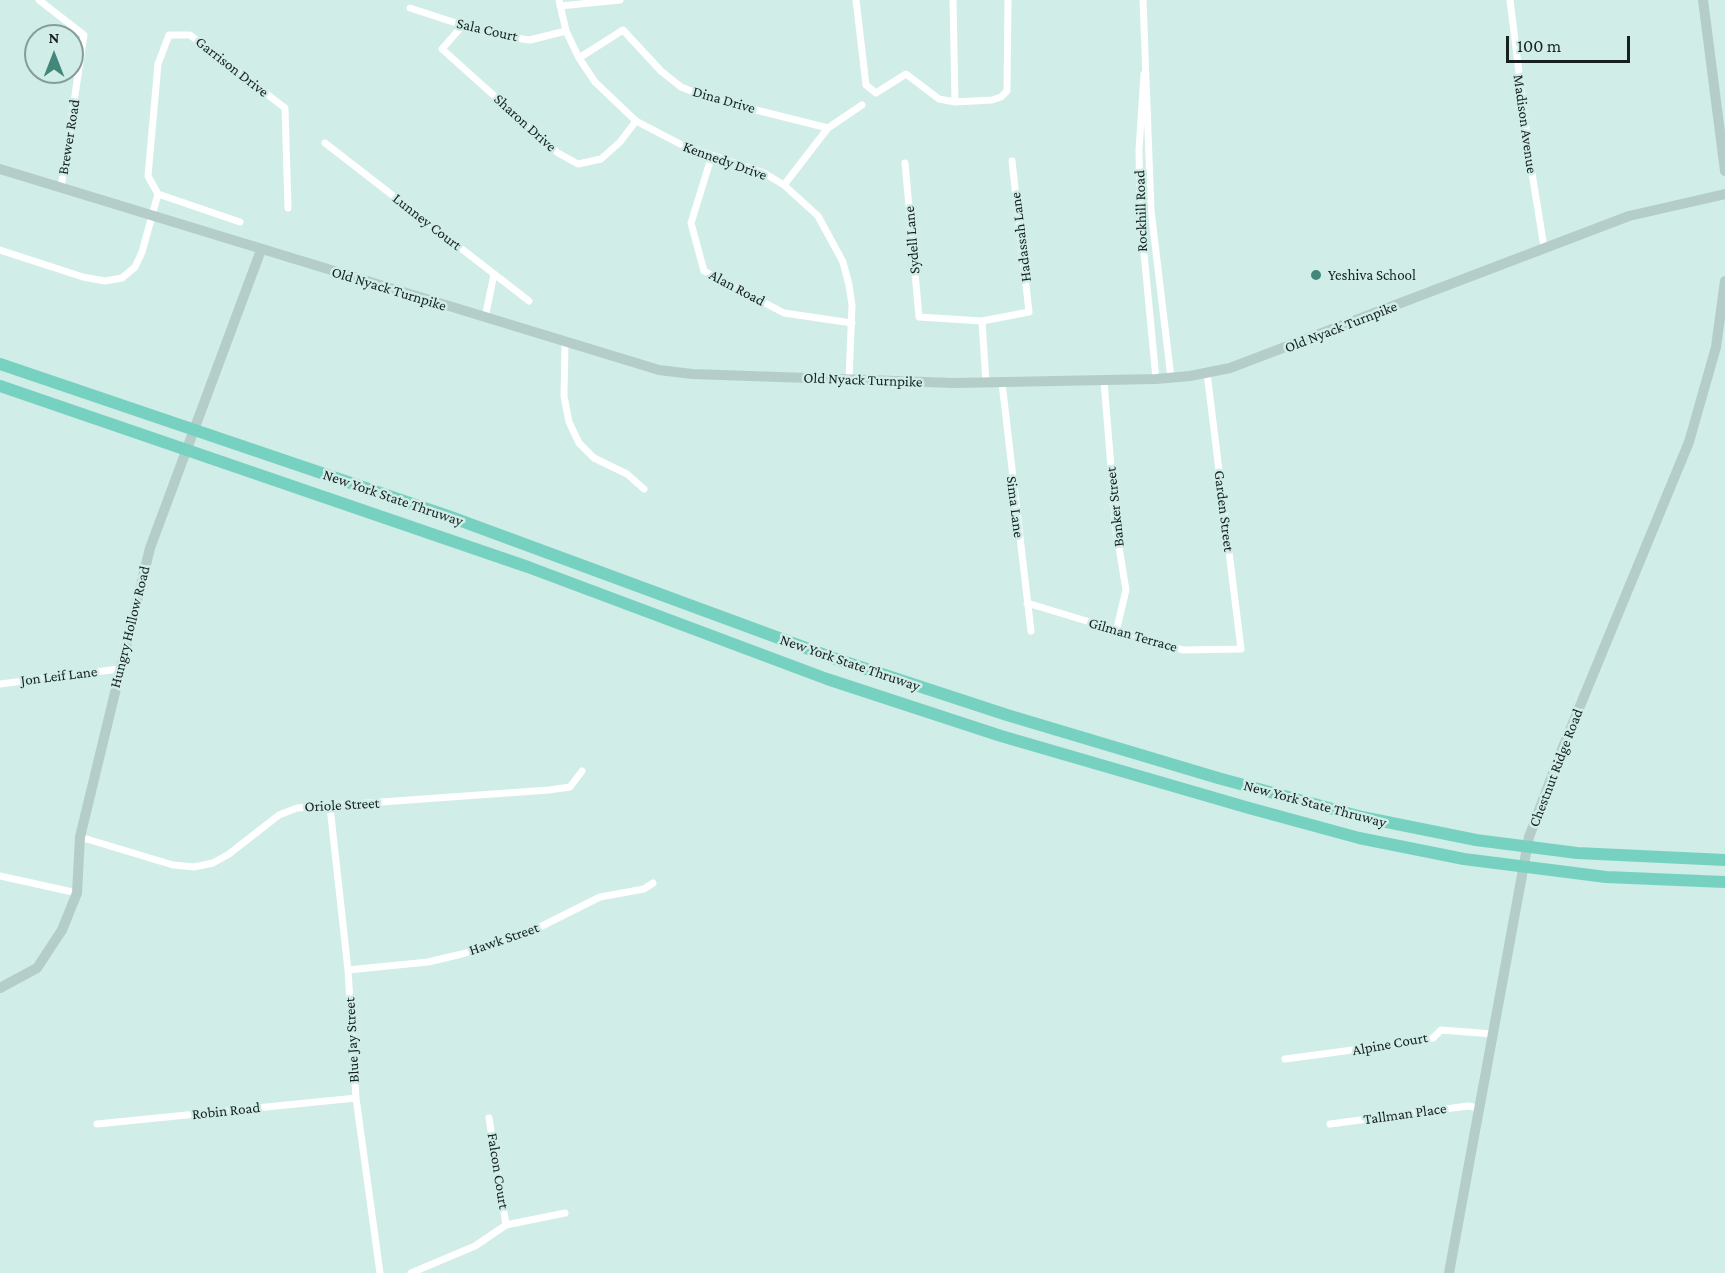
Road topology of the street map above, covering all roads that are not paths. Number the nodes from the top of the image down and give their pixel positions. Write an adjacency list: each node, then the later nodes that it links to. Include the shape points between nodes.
1 (39, 0): 26 (street, Brewer Road, via 84,35)
2 (620, 0): 9 (street)
3 (856, 0): 15 (street, via 866,85 876,93 906,74 939,99)
4 (953, 0): 15 (street)
5 (1008, 0): 15 (street, via 1006,92 992,100)
6 (1143, 0): 13 (street, Rockhill Road)
7 (1510, 0): 32 (street, Madison Avenue)
8 (1703, 0): 24 (street)
9 (559, 3): 12 (street, Kennedy Drive)
10 (410, 8): 11 (street, Sala Court)
11 (463, 25): 12 (street, Sala Court, via 493,35 530,40); 17 (street, Sharon Drive, via 442,49 558,153 578,164 602,159)
12 (566, 31): 14 (street, Kennedy Drive)
13 (1146, 42): 44 (street, Rockhill Road, via 1151,210); 45 (street, Rockhill Road, via 1139,150 1140,211)
14 (579, 58): 17 (street, Kennedy Drive, via 595,82); 18 (street, Dina Drive, via 623,30 681,87 712,99)
15 (955, 102)
16 (862, 105): 18 (street)
17 (636, 121): 20 (street, Kennedy Drive, via 660,136)
18 (828, 128): 25 (street)
19 (325, 143): 35 (street, Lunney Court)
20 (712, 155): 25 (street, Kennedy Drive, via 764,172); 40 (street, Alan Road, via 691,223 704,271 784,313)
21 (1012, 162): 39 (street, Hadassah Lane, via 1029,312)
22 (905, 163): 39 (street, Sydell Lane, via 919,317)
23 (0, 169): 26 (street, Old Nyack Turnpike)
24 (1725, 171)
25 (784, 185): 40 (street, Kennedy Drive, via 818,216 832,239 849,285)
26 (61, 188): 30 (street, Old Nyack Turnpike)
27 (158, 194): 29 (street, Garrison Drive, via 148,176 158,63 169,35 190,35 285,108); 30 (street); 31 (street)
28 (1725, 194): 32 (street, Old Nyack Turnpike, via 1629,216)
29 (288, 208)
30 (150, 217): 33 (street, via 135,267 122,278 83,278); 34 (street, Old Nyack Turnpike)
31 (240, 222)
32 (1544, 247): 43 (street, Old Nyack Turnpike, via 1371,316)
33 (0, 250)
34 (261, 250): 38 (street, Old Nyack Turnpike); 56 (street, Hungry Hollow Road, via 155,530)
35 (494, 274): 37 (street, Lunney Court); 38 (street)
36 (1725, 281): 68 (street, Chestnut Ridge Road, via 1716,347 1689,442 1533,826)
37 (529, 301)
38 (485, 318): 41 (street, Old Nyack Turnpike)
39 (982, 321): 48 (street)
40 (852, 323): 46 (street, Kennedy Drive)
41 (565, 343): 46 (street, Old Nyack Turnpike, via 659,370); 51 (street, via 564,396 569,422 579,443 594,458 637,480)
42 (0, 364): 61 (highway, New York State Thruway, via 437,513 799,646 986,708 1328,808 1418,829 1542,849)
43 (1207, 373): 44 (street, Old Nyack Turnpike); 55 (street, Garden Street)
44 (1171, 378): 45 (street, Old Nyack Turnpike)
45 (1156, 379): 47 (street, Old Nyack Turnpike)
46 (849, 380): 48 (street, Old Nyack Turnpike)
47 (1104, 381): 49 (street, Old Nyack Turnpike); 54 (street, Banker Street, via 1116,529 1126,590)
48 (986, 383): 49 (street, Old Nyack Turnpike)
49 (1002, 383): 52 (street, Sima Lane)
50 (0, 386): 63 (highway, New York State Thruway, via 409,525 774,660 957,722 1332,831 1430,853 1536,869 1606,877)
51 (644, 489)
52 (1027, 603): 53 (street, Sima Lane); 54 (street, Gilman Terrace)
53 (1031, 631)
54 (1116, 632): 55 (street, Gilman Terrace, via 1183,650)
55 (1241, 649)
56 (119, 669): 57 (street, Jon Leif Lane); 60 (street, Hungry Hollow Road)
57 (0, 684)
58 (582, 771): 59 (street, Oriole Street, via 570,787)
59 (330, 807): 60 (street, Oriole Street, via 297,808 279,815 230,854 194,867 156,861); 66 (street, Blue Jay Street)
60 (80, 837): 65 (street, Hungry Hollow Road)
61 (1725, 860)
62 (0, 876): 65 (street)
63 (1725, 882)
64 (653, 884): 66 (street, Hawk Street, via 600,897 532,931 462,954 428,962)
65 (77, 893): 67 (street, Hungry Hollow Road, via 62,930 38,968)
66 (348, 970): 70 (street, Blue Jay Street)
67 (0, 988)
68 (1493, 1034): 69 (street, Alpine Court, via 1441,1030 1433,1038 1420,1041); 71 (street, Chestnut Ridge Road)
69 (1285, 1059)
70 (356, 1098): 73 (street, Robin Road); 77 (street, Blue Jay Street)
71 (1479, 1108): 74 (street, Tallman Place, via 1468,1106); 79 (street, Chestnut Ridge Road)
72 (489, 1118): 76 (street, Falcon Court)
73 (97, 1124)
74 (1330, 1124)
75 (565, 1213): 76 (street)
76 (506, 1225): 78 (street, via 475,1246)
77 (380, 1273)
78 (411, 1273)
79 (1449, 1273)

